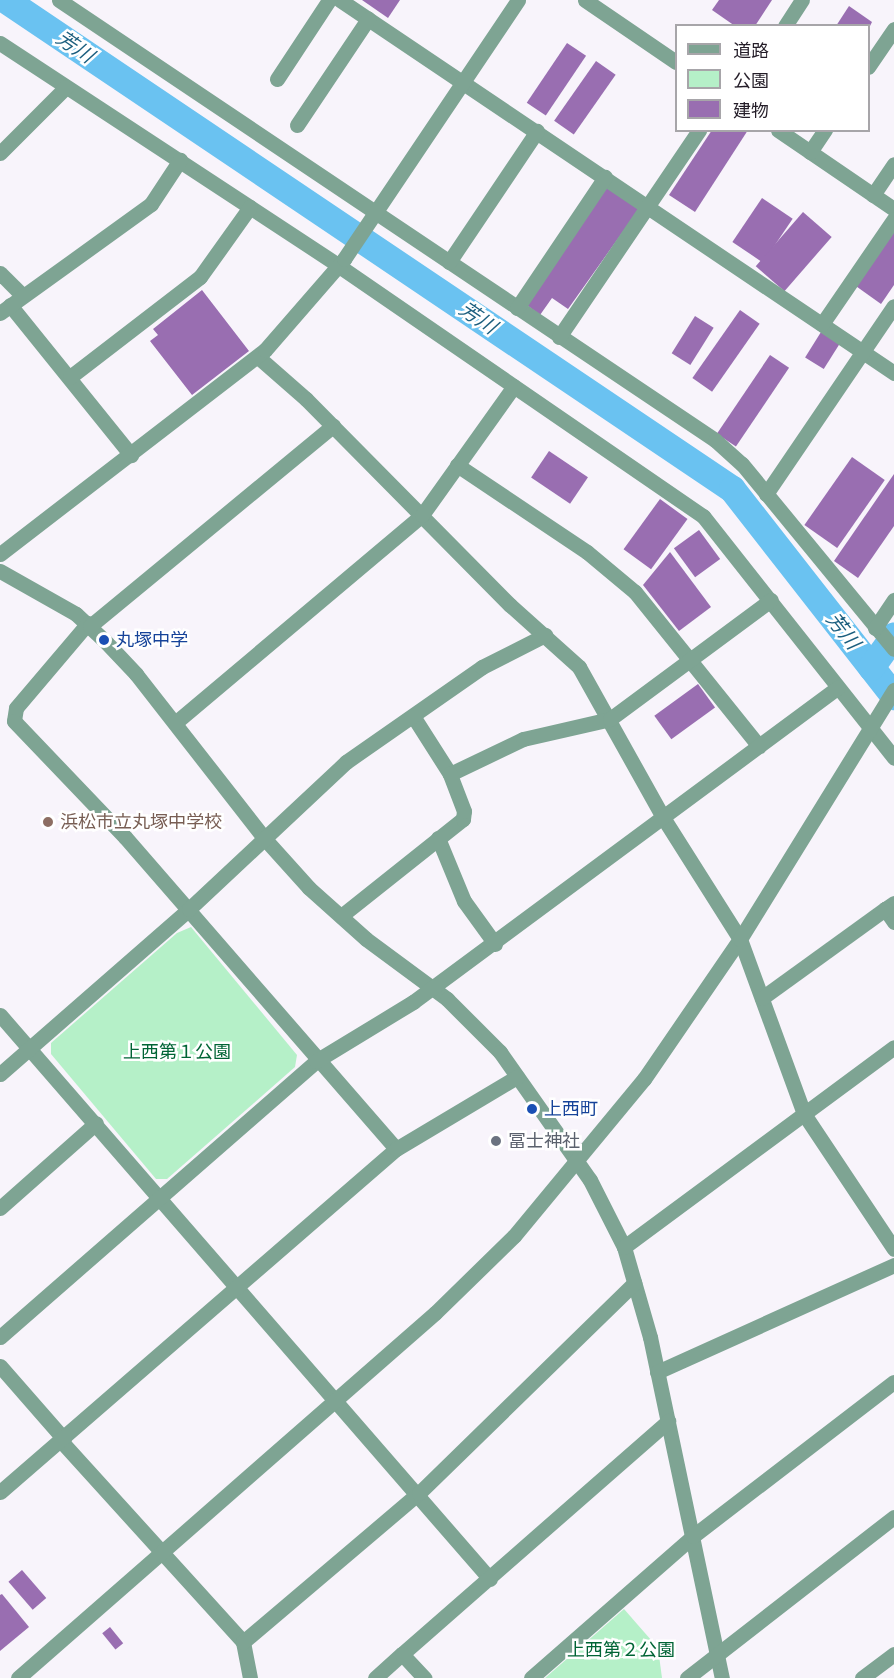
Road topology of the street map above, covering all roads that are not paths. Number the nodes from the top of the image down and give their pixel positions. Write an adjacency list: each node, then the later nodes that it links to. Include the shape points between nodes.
1 (59, 0): 7 (street)
2 (329, 0): 14 (street)
3 (340, 0): 8 (street)
4 (518, 0): 15 (street)
5 (585, 0): 12 (street)
6 (802, 0): 9 (street)
7 (80, 6): 31 (street)
8 (368, 19): 15 (street); 17 (street)
9 (785, 24)
10 (894, 29): 13 (street)
11 (0, 43): 16 (street)
12 (675, 61)
13 (870, 64)
14 (276, 79)
15 (464, 81): 18 (street); 31 (street)
16 (66, 87): 23 (street); 24 (street)
17 (297, 125)
18 (537, 131): 26 (street); 33 (street)
19 (698, 132): 28 (street)
20 (781, 132): 22 (street)
21 (824, 132): 22 (street)
22 (810, 152): 27 (street)
23 (0, 153)
24 (180, 160): 29 (street); 36 (street, via 151,204)
25 (894, 164): 27 (street)
26 (605, 177): 28 (street); 38 (street)
27 (873, 195): 30 (street)
28 (648, 206): 39 (street); 40 (street)
29 (250, 207): 34 (street); 44 (street, via 200,277)
30 (894, 209)
31 (373, 216): 33 (street); 34 (street)
32 (894, 219): 39 (street)
33 (449, 262): 38 (street)
34 (342, 263): 42 (street); 45 (street)
35 (0, 273): 36 (street)
36 (10, 304): 44 (street)
37 (894, 306): 41 (street)
38 (517, 308): 40 (street)
39 (822, 324): 41 (street)
40 (559, 337): 49 (street, via 715,440 742,464)
41 (863, 352): 43 (street); 49 (street)
42 (258, 357): 46 (street); 47 (street)
43 (894, 373)
44 (70, 377): 47 (street)
45 (514, 386): 48 (street); 53 (street, via 704,516)
46 (333, 426): 50 (street); 55 (street)
47 (131, 455): 51 (street)
48 (457, 465): 50 (street); 59 (street, via 587,552 634,592)
49 (766, 494): 56 (street)
50 (422, 515): 57 (street); 64 (street)
51 (0, 555)
52 (0, 571): 55 (street)
53 (771, 600): 59 (street); 60 (street)
54 (894, 600): 56 (street)
55 (89, 625): 64 (street); 72 (street, via 16,708 13,718)
56 (879, 632): 58 (street)
57 (545, 635): 62 (street, via 488,663); 63 (street, via 579,667)
58 (894, 649)
59 (691, 661): 63 (street); 66 (street)
60 (837, 688): 65 (street); 66 (street)
61 (894, 690): 65 (street)
62 (413, 716): 68 (street); 70 (street, via 346,762)
63 (610, 719): 68 (street, via 523,739); 69 (street)
64 (175, 723): 70 (street)
65 (875, 724): 67 (street); 75 (street)
66 (759, 746): 69 (street)
67 (894, 758)
68 (450, 774): 71 (street, via 464,815)
69 (664, 819): 75 (street); 76 (street)
70 (264, 838): 72 (street); 74 (street)
71 (438, 838): 74 (street); 76 (street, via 464,901)
72 (189, 909): 81 (street); 82 (street)
73 (891, 911): 78 (street)
74 (340, 915): 77 (street)
75 (740, 939): 78 (street); 88 (street, via 644,1079)
76 (495, 944): 77 (street)
77 (433, 988): 82 (street); 84 (street, via 477,1027)
78 (762, 998): 85 (street)
79 (0, 1015): 81 (street)
80 (894, 1047): 85 (street)
81 (30, 1048): 83 (street); 86 (street)
82 (316, 1061): 87 (street); 89 (street)
83 (0, 1074)
84 (517, 1077): 87 (street); 88 (street)
85 (804, 1114): 91 (street); 92 (street)
86 (96, 1123): 89 (street); 90 (street)
87 (396, 1149): 95 (street)
88 (578, 1164): 91 (street); 100 (street, via 488,1263)
89 (159, 1198): 95 (street); 96 (street)
90 (0, 1208)
91 (624, 1247): 94 (street)
92 (894, 1249)
93 (894, 1265): 98 (street)
94 (634, 1283): 98 (street); 104 (street)
95 (237, 1288): 100 (street); 102 (street)
96 (0, 1337)
97 (0, 1366): 102 (street)
98 (657, 1372): 101 (street)
99 (894, 1382): 106 (street)
100 (334, 1401): 104 (street); 107 (street)
101 (669, 1421): 106 (street); 108 (street)
102 (63, 1440): 103 (street); 107 (street)
103 (0, 1492)
104 (419, 1493): 108 (street); 109 (street)
105 (894, 1517): 110 (street)
106 (693, 1536): 110 (street); 117 (street)
107 (159, 1554): 109 (street); 113 (street)
108 (490, 1579): 111 (street)
109 (243, 1642): 114 (street)
110 (717, 1653): 118 (street); 119 (street)
111 (402, 1654): 115 (street); 116 (street)
112 (894, 1654): 120 (street)
113 (18, 1678)
114 (250, 1678)
115 (375, 1678)
116 (424, 1678)
117 (531, 1678)
118 (687, 1678)
119 (722, 1678)
120 (862, 1678)

